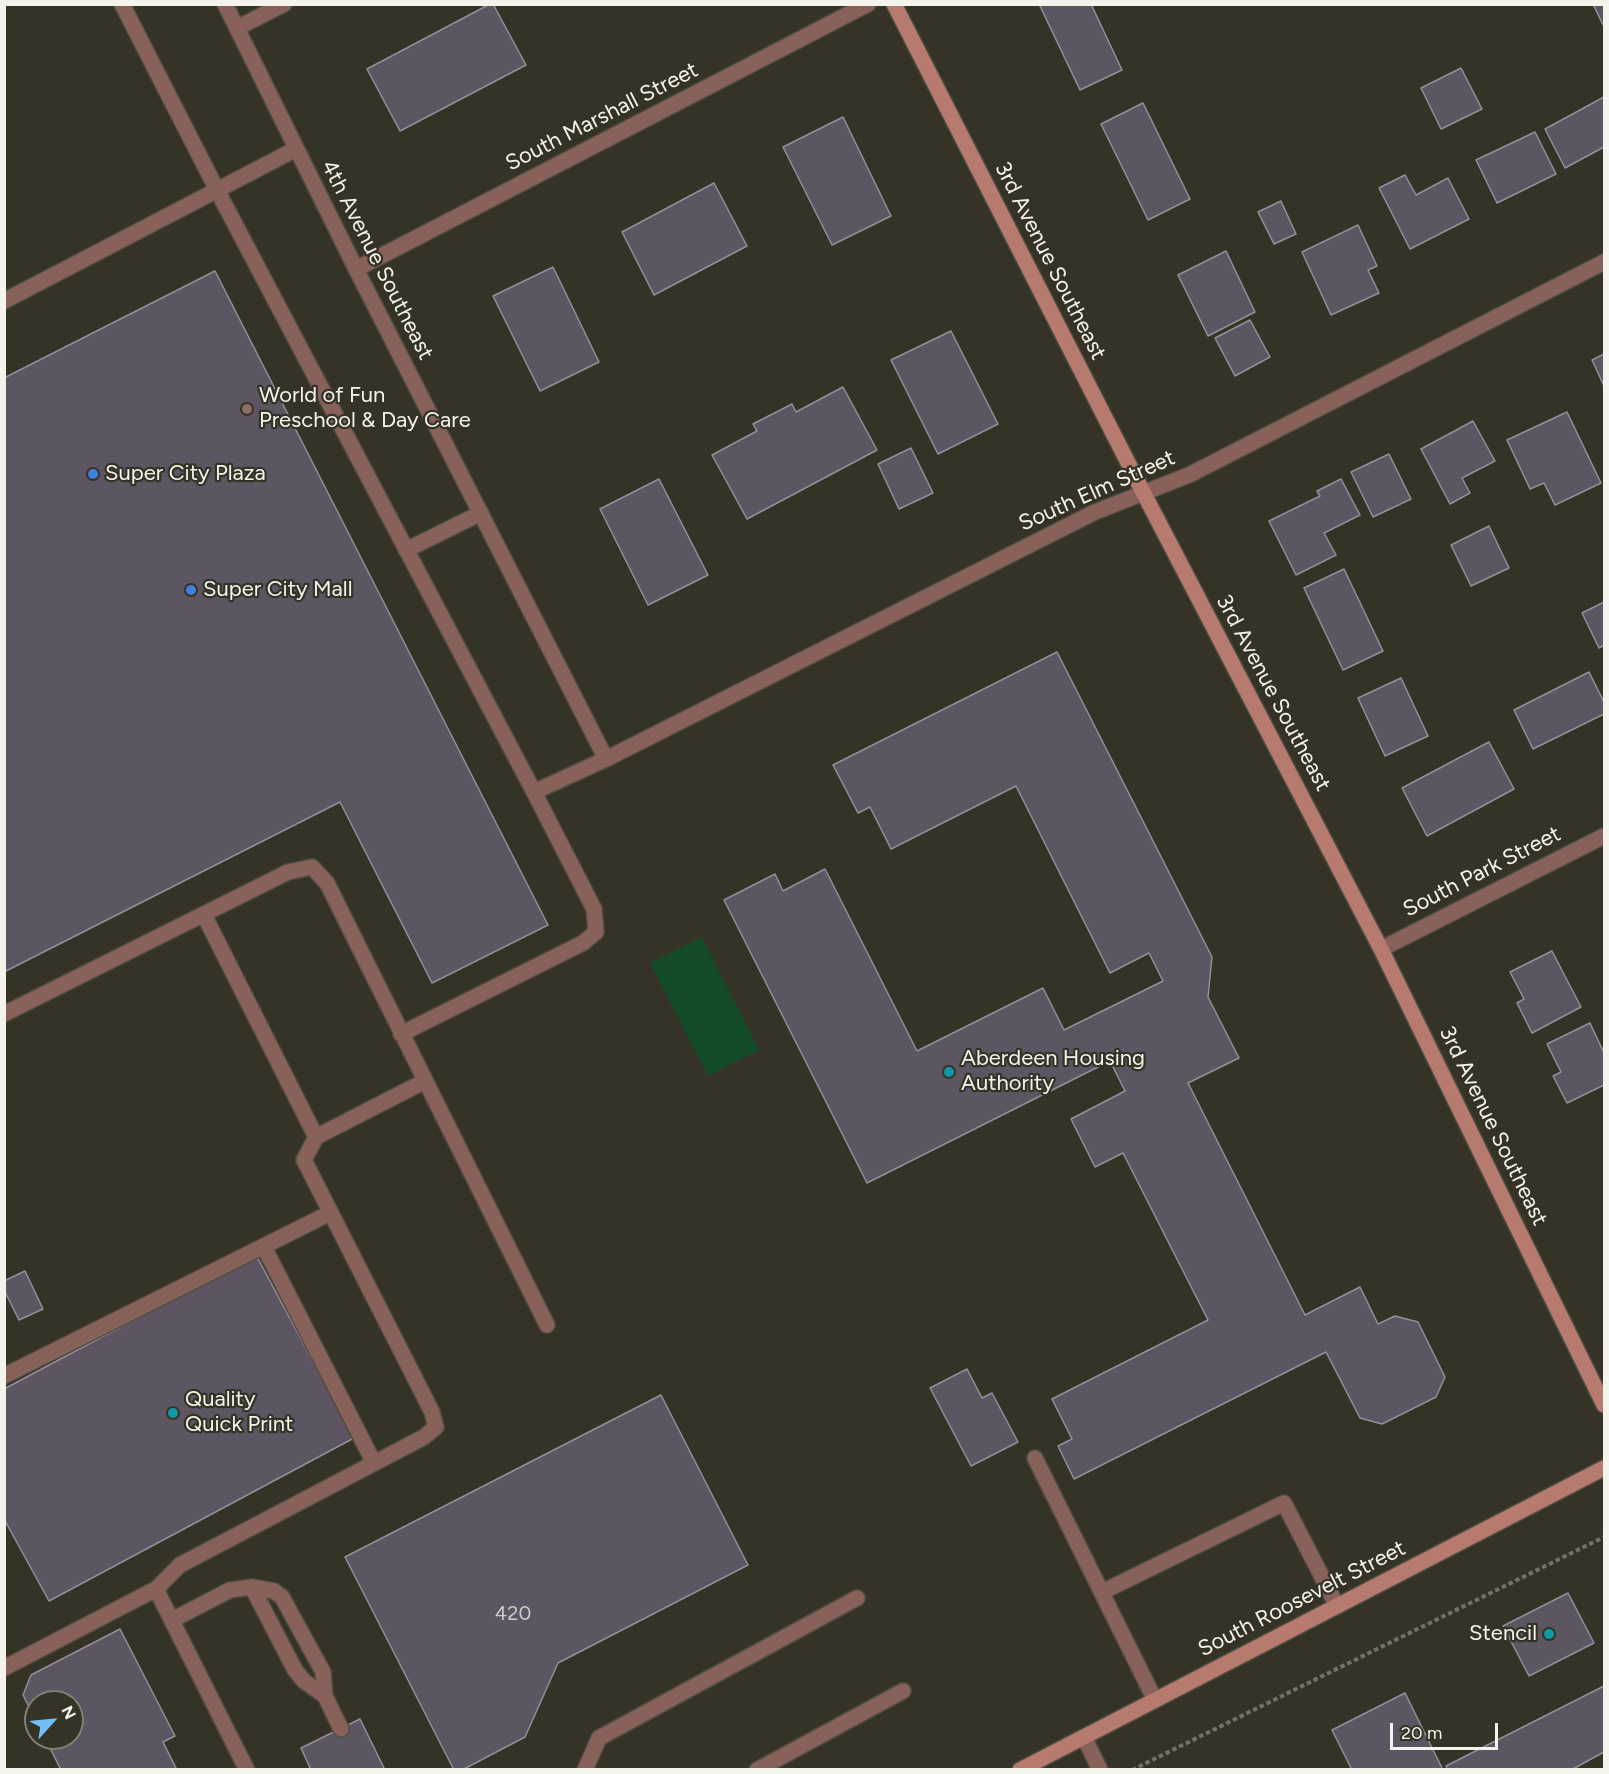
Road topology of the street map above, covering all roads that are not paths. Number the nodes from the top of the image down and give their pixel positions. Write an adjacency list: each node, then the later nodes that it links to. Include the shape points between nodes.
1 (122, 4): 8 (street)
2 (225, 4): 6 (street, 4th Avenue Southeast)
3 (284, 4): 6 (street)
4 (868, 4): 10 (street, South Marshall Street)
5 (894, 4): 12 (street, 3rd Avenue Southeast)
6 (237, 28): 7 (street, 4th Avenue Southeast)
7 (296, 149): 8 (street); 10 (street, 4th Avenue Southeast)
8 (217, 190): 11 (street); 14 (street)
9 (1605, 262): 12 (street, South Elm Street, via 1189,475)
10 (356, 269): 13 (street, 4th Avenue Southeast)
11 (4, 301)
12 (1143, 492): 15 (street, South Elm Street, via 1084,517); 19 (street, 3rd Avenue Southeast)
13 (481, 513): 14 (street); 15 (street, 4th Avenue Southeast)
14 (406, 550): 16 (street)
15 (606, 759): 16 (street, South Elm Street)
16 (534, 792): 21 (street, via 594,909 596,932 583,944)
17 (1605, 836): 19 (street, South Park Street)
18 (204, 915): 20 (street); 21 (street, via 288,872 312,867 327,883); 23 (street)
19 (1381, 949): 28 (street, 3rd Avenue Southeast)
20 (4, 1014)
21 (401, 1034): 22 (street)
22 (425, 1081): 23 (street); 26 (street)
23 (316, 1137): 24 (street, via 304,1160)
24 (330, 1213): 25 (street); 30 (street, via 432,1412 436,1427)
25 (264, 1246): 27 (street); 30 (street)
26 (547, 1325)
27 (4, 1376)
28 (1605, 1404)
29 (1035, 1458): 34 (street)
30 (374, 1463): 33 (street, via 180,1565)
31 (1605, 1468): 36 (street, South Roosevelt Street)
32 (252, 1587): 37 (street, via 230,1590); 40 (street, via 295,1670); 40 (street, via 274,1591 282,1597 323,1672)
33 (156, 1589): 37 (street); 38 (street)
34 (1102, 1592): 36 (street, via 1284,1503); 41 (street)
35 (857, 1598): 45 (street, via 599,1738)
36 (1337, 1606): 41 (street, South Roosevelt Street)
37 (172, 1620): 44 (street)
38 (4, 1668)
39 (903, 1691): 46 (street)
40 (325, 1696): 42 (street)
41 (1155, 1700): 43 (street, South Roosevelt Street)
42 (341, 1729)
43 (1084, 1737): 47 (street, South Roosevelt Street); 48 (street)
44 (247, 1770)
45 (585, 1770)
46 (757, 1770)
47 (1020, 1770)
48 (1100, 1770)

